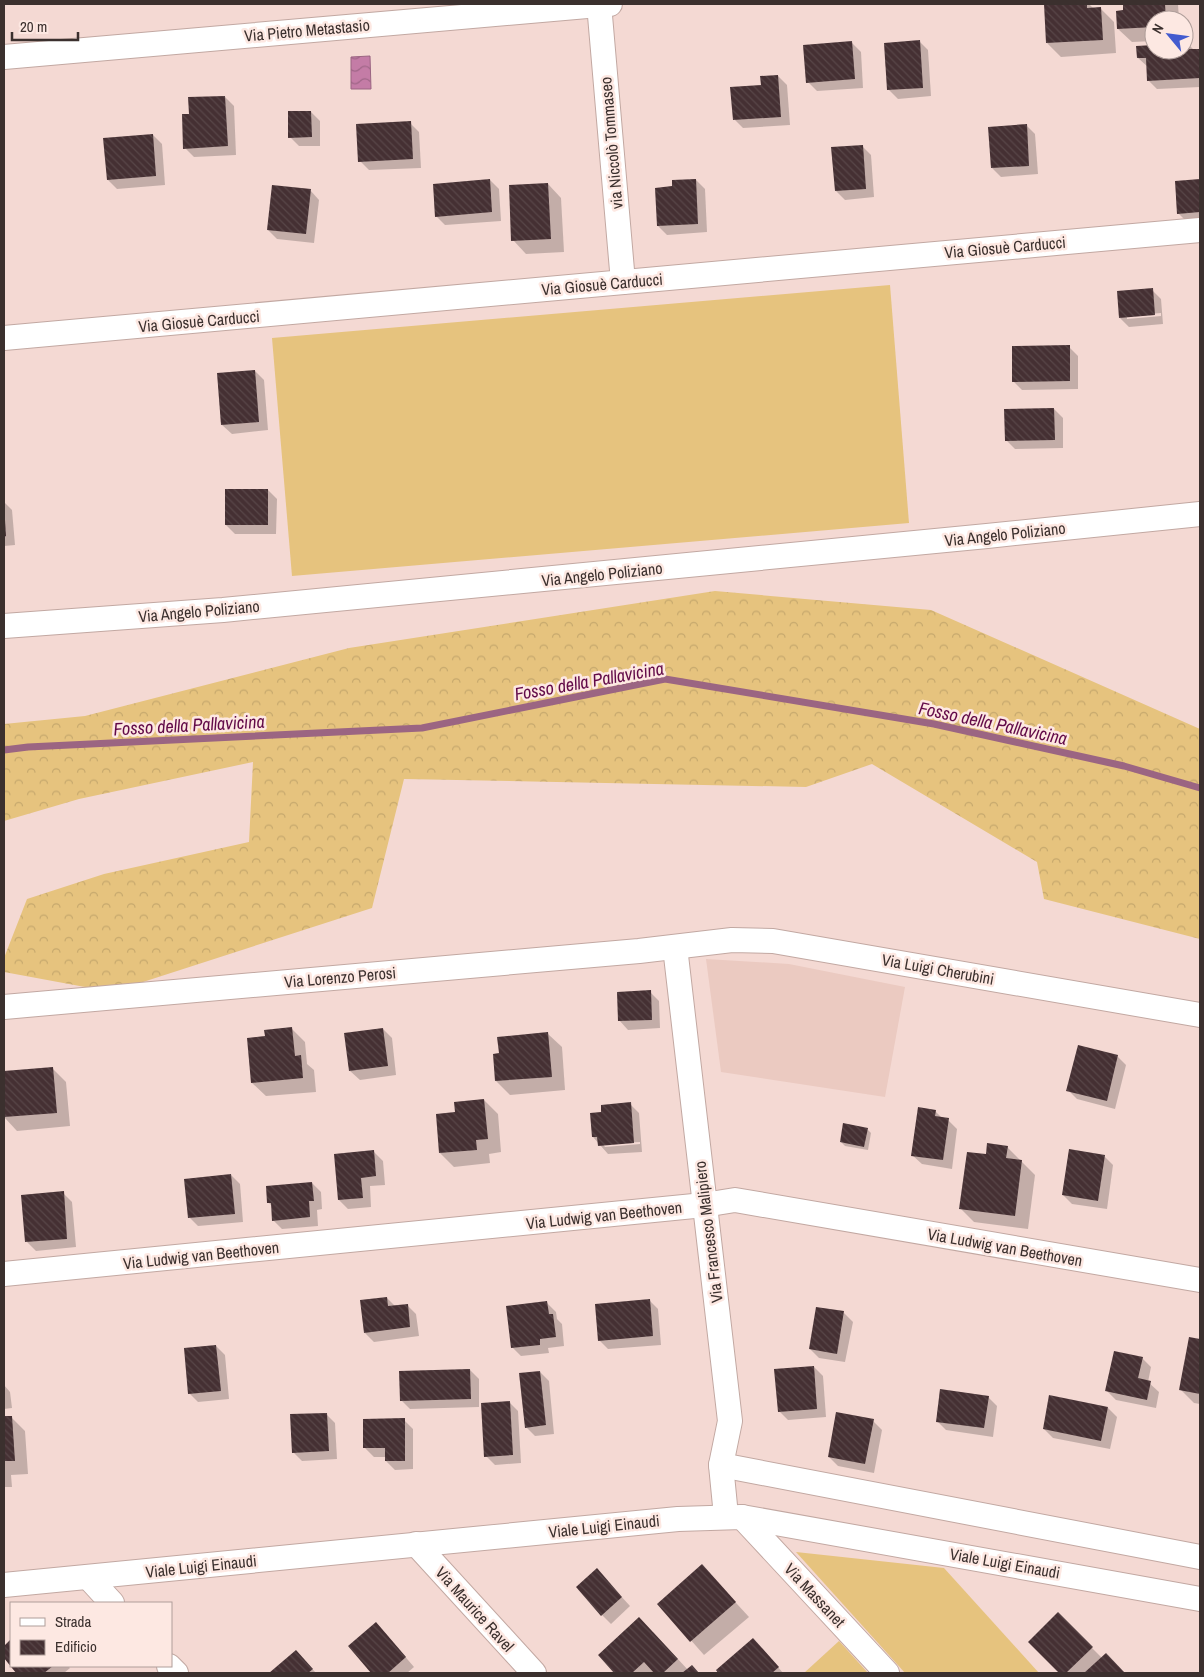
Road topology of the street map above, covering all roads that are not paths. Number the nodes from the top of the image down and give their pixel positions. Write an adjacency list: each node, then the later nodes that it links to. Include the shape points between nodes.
1 (603, 4): 2 (street, Via Pietro Metastasio); 4 (street, via Niccolò Tommaseo)
2 (4, 57)
3 (1200, 230): 4 (street, Via Giosuè Carducci)
4 (623, 282): 5 (street, Via Giosuè Carducci)
5 (4, 338)
6 (1200, 514): 7 (street, Via Angelo Poliziano, via 233,609)
7 (4, 626)
8 (675, 947): 9 (street, Via Lorenzo Perosi); 10 (street, Via Luigi Cherubini, via 732,940 773,940); 11 (street, Via Francesco Malipiero)
9 (4, 1007)
10 (1200, 1015)
11 (704, 1206): 12 (street, Via Ludwig van Beethoven); 13 (street, Via Ludwig van Beethoven, via 735,1200); 14 (street, Via Francesco Malipiero, via 730,1421)
12 (4, 1274)
13 (1200, 1280)
14 (721, 1465): 15 (street, Via Francesco Malipiero); 17 (street)
15 (734, 1516): 16 (street, Viale Luigi Einaudi); 20 (street, Viale Luigi Einaudi); 23 (street, Via Massanet)
16 (416, 1544): 18 (street, Viale Luigi Einaudi); 22 (street, Via Maurice Ravel)
17 (1200, 1557)
18 (88, 1577): 19 (street, Viale Luigi Einaudi); 21 (street)
19 (4, 1585)
20 (1200, 1599)
21 (111, 1602)
22 (534, 1673)
23 (887, 1673)

